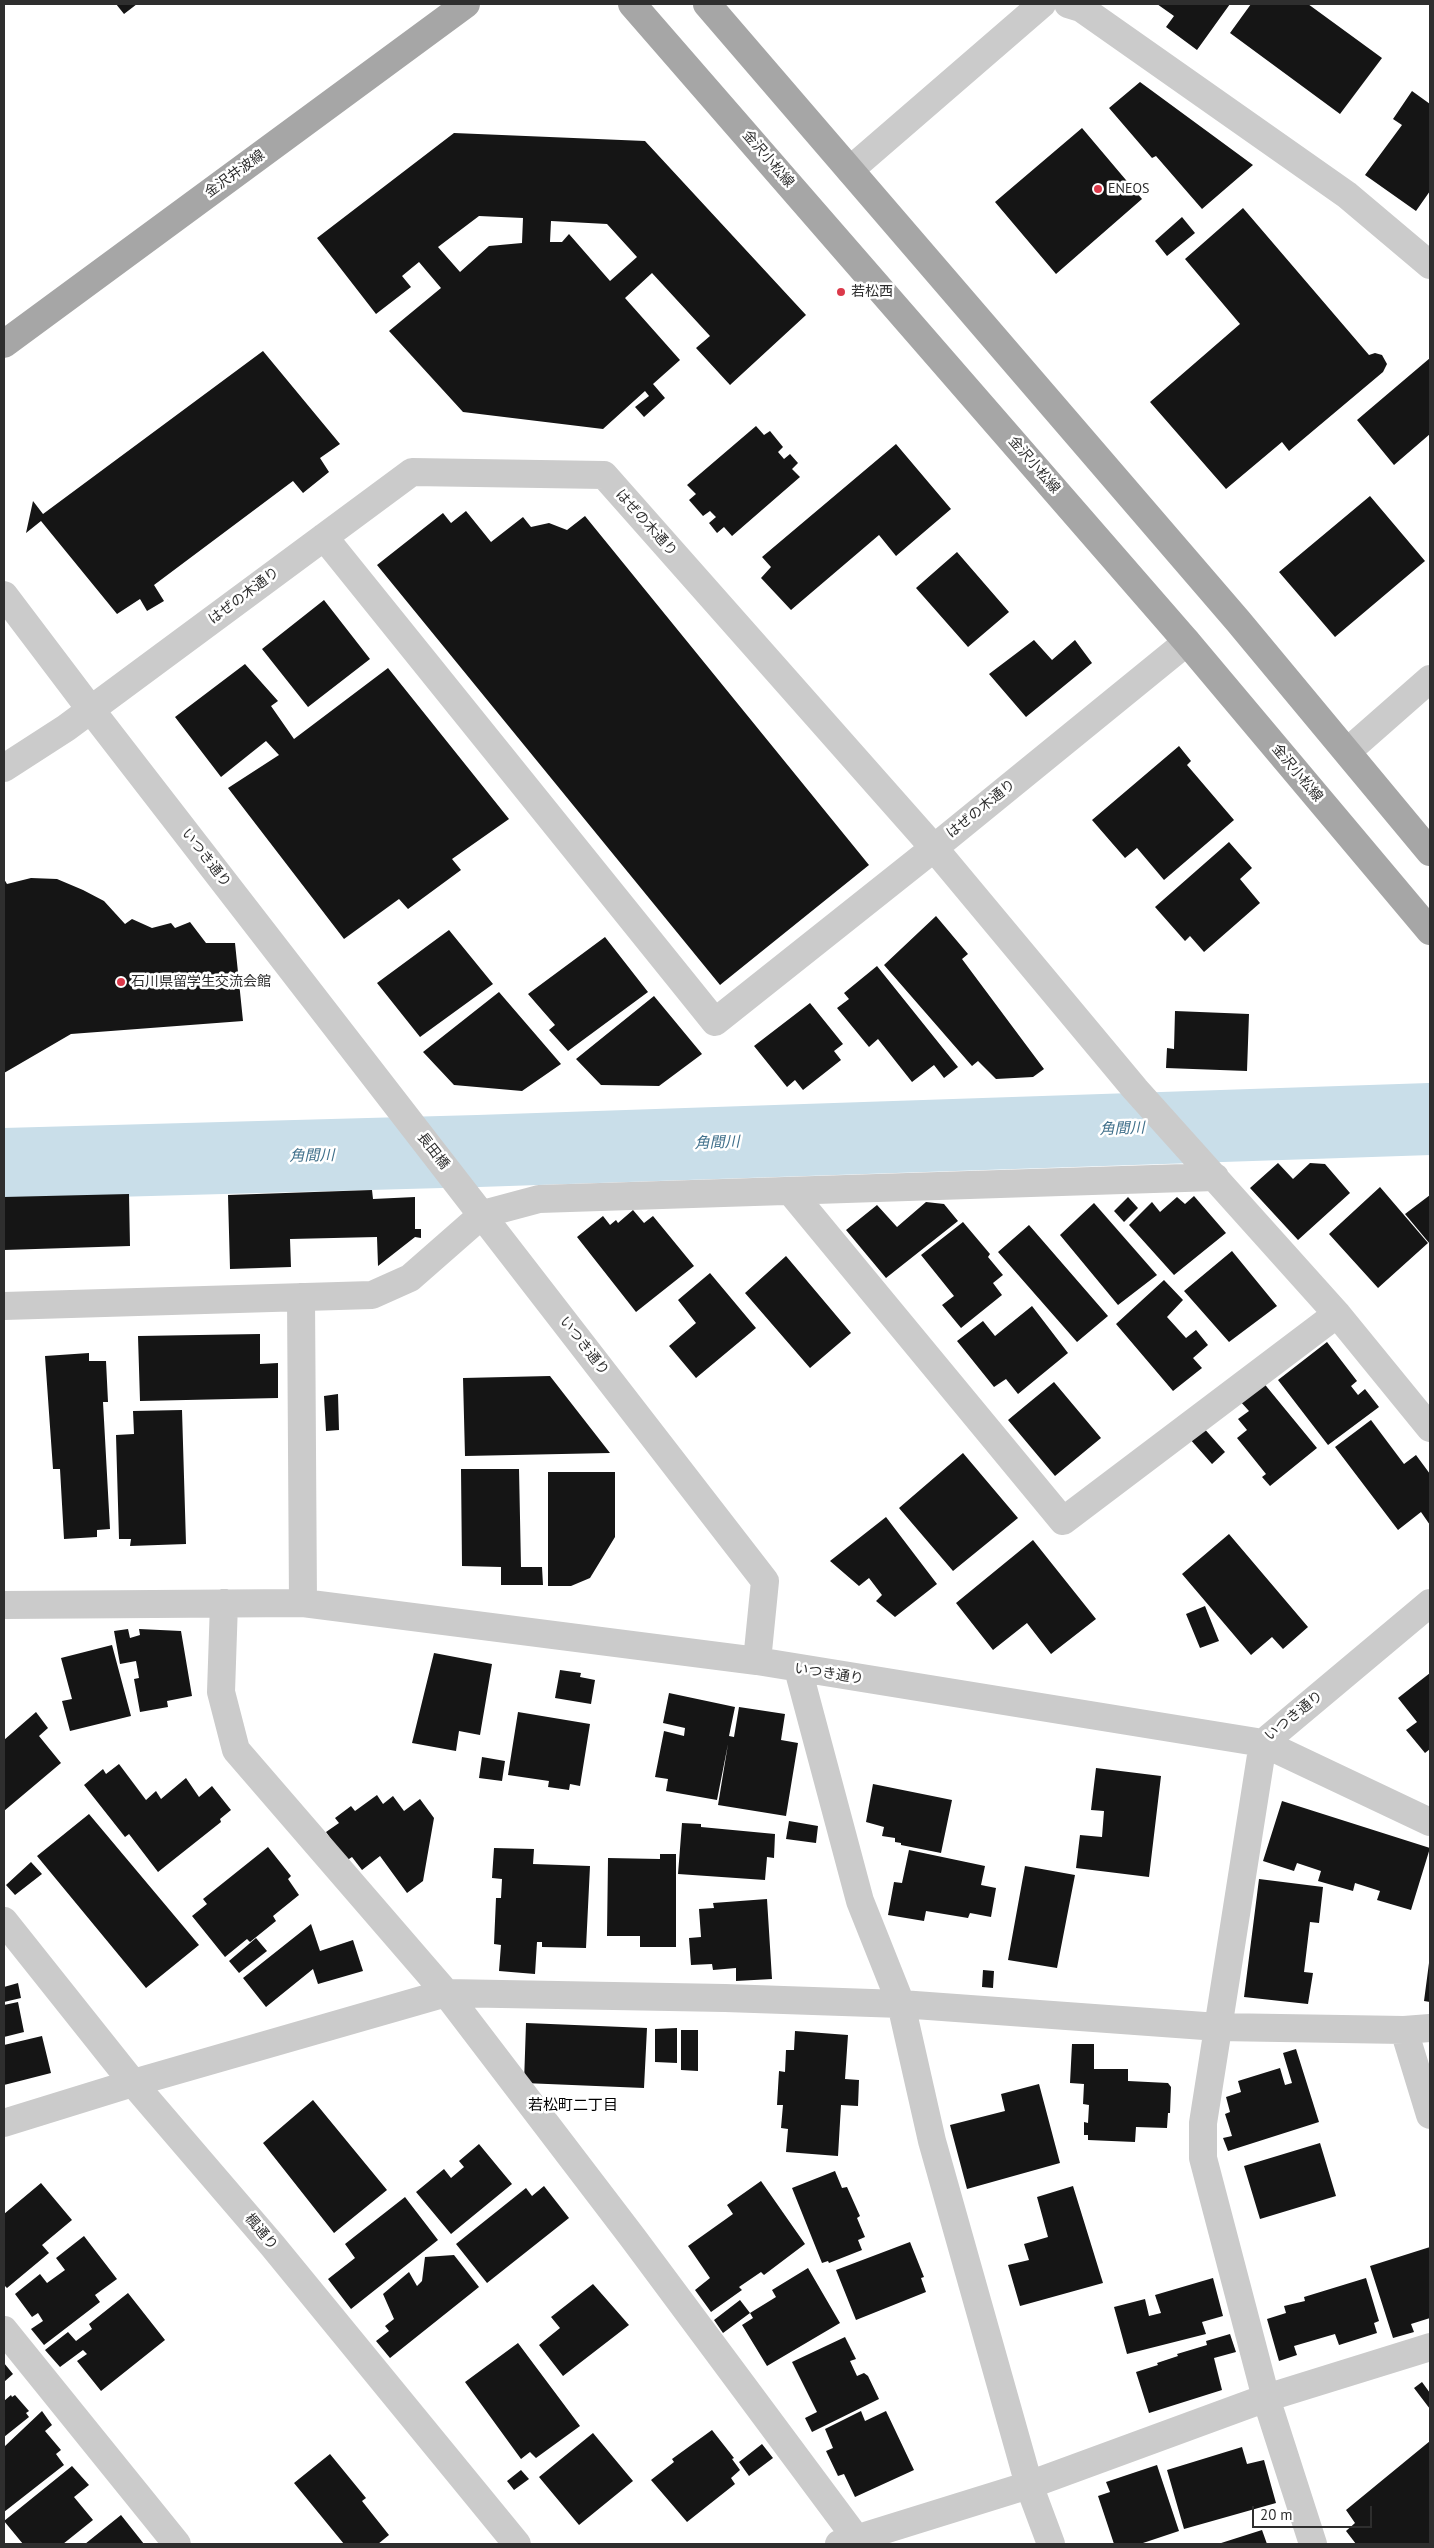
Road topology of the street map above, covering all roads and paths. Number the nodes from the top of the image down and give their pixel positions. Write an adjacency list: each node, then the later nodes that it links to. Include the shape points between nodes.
1 (466, 4): 8 (main road, 金沢井波線)
2 (632, 4): 11 (main road, 金沢小松線)
3 (707, 4): 6 (main road)
4 (1042, 4): 6 (street)
5 (1068, 4): 7 (street, via 1081,8 1347,195)
6 (850, 170): 14 (main road)
7 (1430, 265)
8 (4, 344)
9 (324, 537): 13 (street, はぜの木通り); 16 (street, はぜの木通り, via 412,472 604,475); 16 (street, via 715,1022)
10 (4, 595): 13 (street, いつき通り)
11 (1187, 642): 16 (street, はぜの木通り); 18 (main road, 金沢小松線)
12 (1430, 678): 14 (street)
13 (90, 710): 15 (street, はぜの木通り); 19 (street, いつき通り)
14 (1348, 751): 17 (main road)
15 (4, 768)
16 (934, 848): 20 (street, via 1148,1104)
17 (1430, 852)
18 (1430, 931)
19 (410, 1120): 21 (street, 長田橋)
20 (1215, 1177): 22 (street); 26 (street)
21 (457, 1182): 23 (street, いつき通り)
22 (791, 1192): 23 (street, via 539,1199); 26 (street, via 1063,1520)
23 (483, 1214): 24 (street, via 410,1278 372,1295); 32 (street, いつき通り, via 765,1581)
24 (301, 1296): 25 (street); 29 (street)
25 (4, 1306)
26 (1337, 1314): 27 (street)
27 (1430, 1428)
28 (224, 1603): 29 (street); 31 (street); 37 (street, via 221,1692 236,1750)
29 (303, 1603): 32 (street)
30 (1430, 1603): 34 (street, いつき通り)
31 (4, 1605)
32 (757, 1661): 33 (street, いつき通り)
33 (798, 1669): 34 (street, いつき通り); 38 (street, via 860,1901)
34 (1263, 1743): 35 (street); 39 (street)
35 (1430, 1822)
36 (4, 1921): 41 (street, 楓通り)
37 (446, 1993): 38 (street); 41 (street); 48 (street, via 633,2238)
38 (901, 2004): 39 (street); 47 (street, via 932,2141)
39 (1218, 2027): 40 (street); 46 (street, via 1204,2122 1203,2158)
40 (1417, 2029): 42 (street)
41 (133, 2083): 43 (street); 50 (street, 楓通り, via 272,2245)
42 (1430, 2115)
43 (4, 2123)
44 (4, 2330): 49 (street)
45 (1430, 2347): 46 (street)
46 (1266, 2398): 47 (street); 52 (street)
47 (1029, 2485): 48 (street); 51 (street)
48 (847, 2541)
49 (177, 2544)
50 (517, 2544)
51 (1051, 2544)
52 (1313, 2544)

